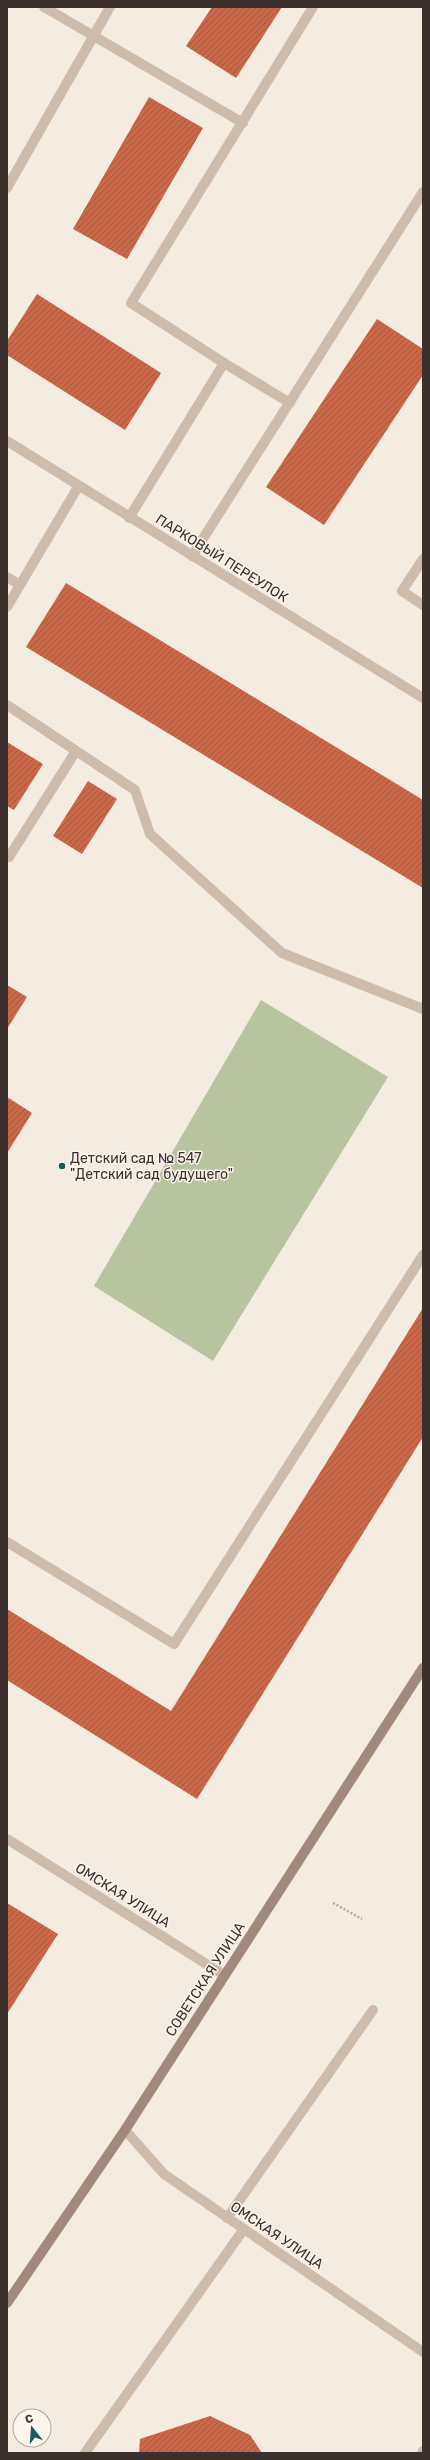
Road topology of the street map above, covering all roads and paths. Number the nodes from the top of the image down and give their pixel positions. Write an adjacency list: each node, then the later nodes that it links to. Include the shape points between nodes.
1 (44, 7): 4 (street)
2 (110, 7): 4 (street)
3 (313, 7): 5 (street)
4 (94, 37): 5 (street); 6 (street)
5 (243, 123): 8 (street, via 131,303)
6 (7, 188)
7 (423, 192): 9 (street)
8 (224, 363): 9 (street); 12 (street)
9 (290, 403): 13 (street)
10 (7, 441): 11 (street, ПАРКОВЫЙ ПЕРЕУЛОК)
11 (78, 487): 12 (street, ПАРКОВЫЙ ПЕРЕУЛОК); 16 (street)
12 (129, 518): 13 (street, ПАРКОВЫЙ ПЕРЕУЛОК)
13 (192, 556): 19 (street, ПАРКОВЫЙ ПЕРЕУЛОК)
14 (423, 560): 17 (street, via 402,591)
15 (7, 577): 16 (street)
16 (20, 585): 18 (street)
17 (423, 605)
18 (7, 607)
19 (423, 698)
20 (7, 705): 21 (street)
21 (76, 751): 22 (street); 23 (street, via 135,790 150,834 282,953)
22 (8, 857)
23 (423, 1009)
24 (423, 1255): 25 (street, via 174,1644)
25 (7, 1542)
26 (423, 1668): 30 (street, СОВЕТСКАЯ УЛИЦА)
27 (7, 1839): 30 (street, ОМСКАЯ УЛИЦА)
28 (333, 1903): 29 (path)
29 (362, 1919)
30 (224, 1975): 32 (street, СОВЕТСКАЯ УЛИЦА)
31 (373, 2010): 33 (street)
32 (125, 2130): 33 (street, ОМСКАЯ УЛИЦА, via 164,2174); 35 (street, СОВЕТСКАЯ УЛИЦА)
33 (227, 2218): 34 (street, ОМСКАЯ УЛИЦА)
34 (244, 2229): 36 (street, ОМСКАЯ УЛИЦА); 37 (street)
35 (7, 2303)
36 (423, 2352)
37 (85, 2453)

